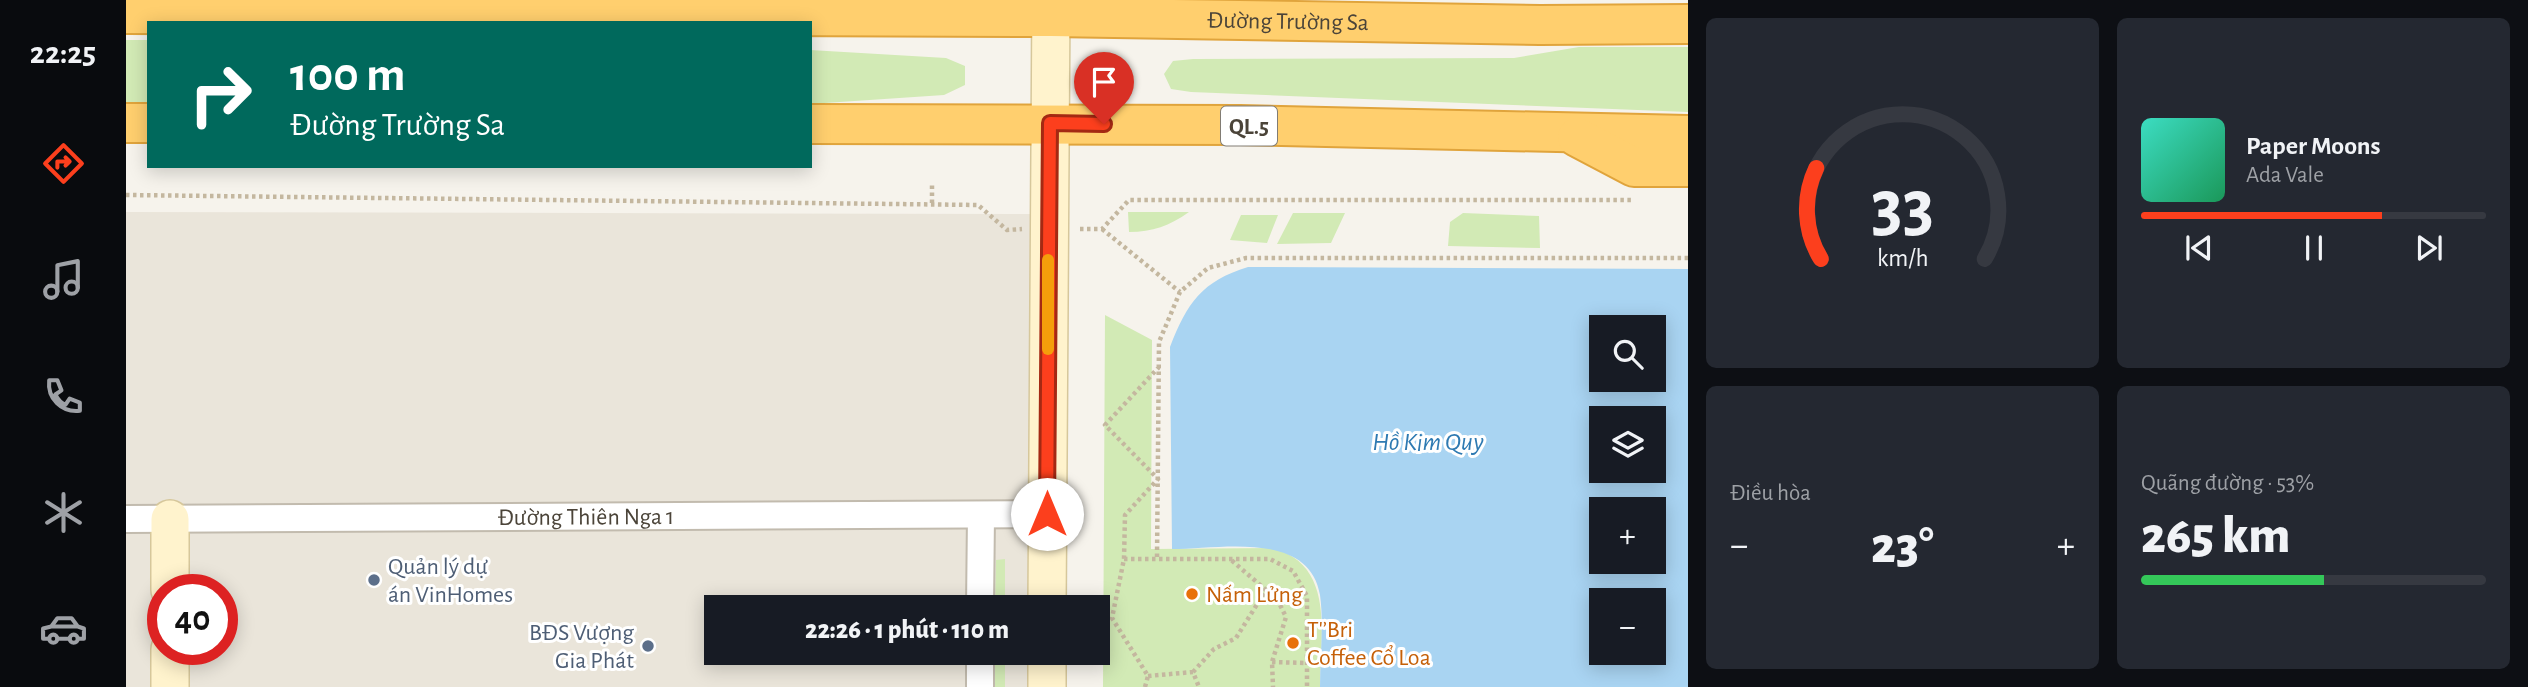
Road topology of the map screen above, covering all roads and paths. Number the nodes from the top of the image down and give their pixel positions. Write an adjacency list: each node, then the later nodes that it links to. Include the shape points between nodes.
1 (567, 0): 5 (highway, Đường Trường Sa)
2 (1589, 0): 7 (highway, Đường Trường Sa)
3 (1051, 8): 5 (highway, Đường Trường Sa); 7 (highway, Đường Trường Sa); 10 (street)
4 (126, 13): 5 (highway, Đường Trường Sa)
5 (615, 17)
6 (1688, 24): 7 (highway, Đường Trường Sa)
7 (1539, 25)
8 (126, 122): 9 (highway)
9 (147, 122)
10 (1050, 123): 11 (highway, QL.5); 12 (highway, QL.5); 19 (street)
11 (812, 124)
12 (1569, 133): 13 (highway, QL.5); 14 (highway, QL.5, via 1634,167)
13 (1688, 135)
14 (1688, 167)
15 (932, 185): 18 (path)
16 (126, 195): 18 (path)
17 (1646, 200): 20 (path, via 1129,200)
18 (932, 203): 19 (path, via 978,205 1007,230)
19 (1048, 229): 20 (path); 25 (street)
20 (1102, 229): 22 (path)
21 (1688, 258): 22 (path, via 1246,258 1208,268)
22 (1181, 292): 23 (path, via 1159,342)
23 (1159, 367): 24 (path); 24 (path, via 1105,425)
24 (1158, 479): 29 (path); 30 (path, via 1125,514)
25 (1047, 514): 26 (street, Đường Thiên Nga 1); 35 (street)
26 (981, 515): 28 (street, Đường Thiên Nga 1); 34 (street)
27 (126, 519): 28 (street, Đường Thiên Nga 1)
28 (170, 519): 32 (street)
29 (1157, 557): 30 (path); 31 (path)
30 (1124, 559): 42 (path, via 1112,618)
31 (1230, 559): 33 (path); 37 (path, via 1270,559 1293,571 1307,596)
32 (170, 574)
33 (1266, 590): 36 (path, via 1286,617); 41 (path, via 1236,638 1214,649)
34 (980, 595)
35 (1047, 595)
36 (1272, 663): 37 (path); 48 (path)
37 (1307, 663): 49 (path)
38 (170, 665): 43 (street)
39 (980, 665): 44 (street)
40 (1047, 665): 45 (street)
41 (1193, 672): 42 (path); 47 (path)
42 (1148, 676): 46 (path)
43 (170, 687)
44 (980, 687)
45 (1047, 687)
46 (1144, 687)
47 (1199, 687)
48 (1273, 687)
49 (1307, 687)

